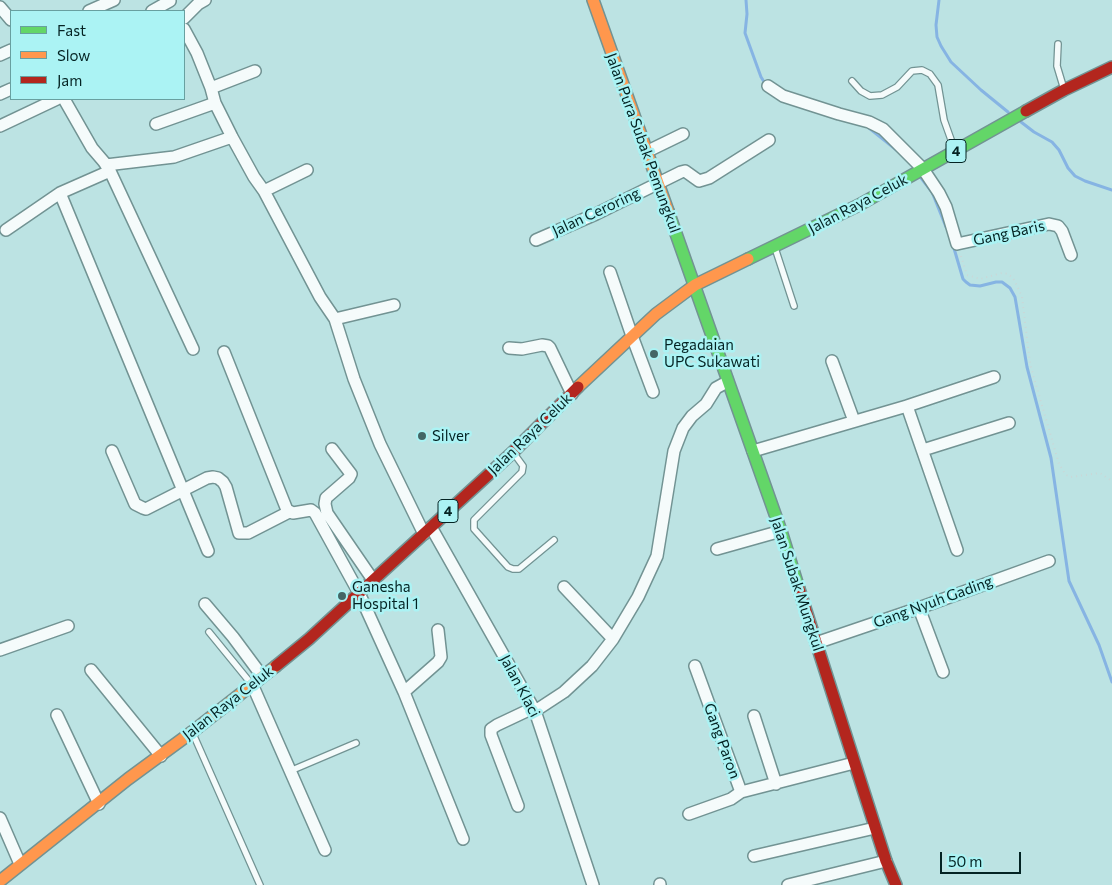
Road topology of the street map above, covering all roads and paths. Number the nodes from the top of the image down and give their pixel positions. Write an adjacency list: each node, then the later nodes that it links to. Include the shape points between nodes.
1 (114, 0): 6 (street)
2 (205, 0): 8 (street)
3 (593, 0): 27 (main road, Jalan Pura Subak Pemungkul)
4 (171, 4): 7 (street)
5 (0, 8): 9 (street)
6 (91, 10)
7 (155, 10)
8 (185, 17)
9 (10, 19)
10 (185, 31): 16 (street, Jalan Klaci)
11 (1058, 44): 17 (lane, via 1057,66)
12 (1112, 67): 17 (main road, Jalan Raya Celuk / 4)
13 (254, 71): 16 (street)
14 (852, 81): 26 (lane, via 870,96 882,95 912,71 922,70 930,74 938,85 944,120)
15 (768, 86): 30 (street, via 783,96 875,124)
16 (211, 88): 20 (street, Jalan Klaci)
17 (1064, 90): 26 (main road, Jalan Raya Celuk / 4)
18 (55, 100): 22 (street)
19 (65, 100): 28 (street, via 92,148)
20 (215, 104): 21 (street); 24 (street, Jalan Klaci)
21 (156, 124)
22 (0, 126)
23 (683, 134): 27 (street)
24 (232, 137): 28 (street, via 174,157); 32 (street, Jalan Klaci)
25 (770, 140): 31 (street, Jalan Ceroring, via 709,178 699,180 685,171)
26 (955, 151): 30 (main road, Jalan Raya Celuk / 4)
27 (646, 152): 31 (main road, Jalan Pura Subak Pemungkul)
28 (108, 168): 33 (street); 46 (street)
29 (308, 170): 32 (street)
30 (919, 171): 36 (street, via 946,206); 37 (main road, Jalan Raya Celuk / 4)
31 (657, 184): 35 (street, Jalan Ceroring); 40 (main road, Jalan Pura Subak Pemungkul)
32 (264, 191): 43 (street, Jalan Klaci)
33 (60, 194): 34 (street); 62 (street)
34 (6, 230)
35 (536, 240)
36 (958, 244): 38 (street, Gang Baris, via 1049,224 1058,226 1062,231); 61 (path, via 967,275 980,279 1002,273 1014,278 1022,297 1030,364 1059,464 1066,475 1100,473)
37 (775, 247): 40 (main road, Jalan Raya Celuk / 4); 42 (lane)
38 (1071, 255)
39 (610, 272): 44 (street)
40 (695, 285): 44 (main road, Jalan Raya Celuk / 4); 50 (main road, Jalan Subak Mungkul)
41 (394, 305): 43 (street)
42 (794, 306)
43 (334, 319): 64 (street, Jalan Klaci, via 380,444)
44 (632, 336): 51 (street); 52 (main road, Jalan Raya Celuk / 4)
45 (509, 348): 52 (street, via 522,350 548,346)
46 (193, 349)
47 (224, 352): 63 (street)
48 (832, 361): 54 (street)
49 (994, 377): 53 (street)
50 (727, 382): 59 (main road, Jalan Subak Mungkul); 79 (street, via 716,388 683,428 674,451 657,556)
51 (653, 392)
52 (572, 394): 60 (main road, Jalan Raya Celuk / 4)
53 (907, 406): 54 (street); 57 (street)
54 (854, 421): 59 (street)
55 (1008, 423): 57 (street)
56 (332, 448): 71 (street, via 351,474 326,498 325,507)
57 (923, 450): 68 (street)
58 (112, 451): 62 (street, via 139,507 146,508)
59 (753, 451): 65 (main road, Jalan Subak Mungkul)
60 (512, 452): 64 (main road, Jalan Raya Celuk / 4); 66 (lane, via 522,463 522,472 474,520 474,529 512,569 519,568)
61 (1112, 481)
62 (182, 490): 63 (street, via 208,478 218,478 226,487 237,529 242,533); 69 (street)
63 (289, 512): 73 (street, via 308,510 315,513)
64 (427, 531): 71 (main road, Jalan Raya Celuk / 4); 88 (street, Jalan Klaci)
65 (781, 531): 67 (street); 80 (main road, Jalan Subak Mungkul)
66 (554, 540)
67 (717, 549)
68 (957, 550)
69 (208, 551)
70 (1049, 561): 75 (street, Gang Nyuh Gading)
71 (370, 576): 73 (main road, Jalan Raya Celuk / 4)
72 (564, 587): 79 (street)
73 (360, 593): 85 (main road, Jalan Raya Celuk / 4); 87 (street)
74 (206, 604): 85 (street)
75 (918, 608): 80 (street, Gang Nyuh Gading); 84 (street)
76 (68, 626): 81 (street)
77 (438, 630): 87 (street, via 441,657)
78 (209, 632): 86 (lane)
79 (613, 639): 88 (street, via 592,666 564,692)
80 (816, 643): 94 (main road, Jalan Subak Mungkul)
81 (0, 650)
82 (695, 666): 97 (street, Gang Paron)
83 (91, 670): 93 (street)
84 (943, 672)
85 (262, 676): 86 (main road, Jalan Raya Celuk / 4)
86 (252, 684): 91 (main road, Jalan Raya Celuk / 4); 95 (street)
87 (404, 692): 103 (street)
88 (534, 710): 99 (street, via 491,729); 110 (street, Jalan Klaci)
89 (58, 715): 98 (street)
90 (754, 716): 96 (street)
91 (192, 732): 93 (main road, Jalan Raya Celuk / 4); 109 (lane)
92 (356, 743): 95 (lane)
93 (161, 756): 98 (main road, Jalan Raya Celuk / 4)
94 (854, 763): 96 (street, Gang Paron); 102 (main road, Jalan Subak Mungkul)
95 (290, 771): 104 (street)
96 (776, 784): 97 (street, Gang Paron)
97 (741, 792): 100 (street, via 731,799)
98 (99, 804): 107 (main road, Jalan Raya Celuk / 4)
99 (518, 806)
100 (689, 814)
101 (0, 818): 107 (street)
102 (876, 828): 105 (street); 106 (main road, Jalan Subak Mungkul)
103 (463, 839)
104 (325, 850)
105 (754, 856)
106 (886, 861): 111 (street); 112 (main road, Jalan Subak Mungkul)
107 (20, 864): 108 (main road, Jalan Raya Celuk / 4)
108 (0, 881)
109 (260, 885)
110 (593, 885)
111 (788, 885)
112 (896, 885)

